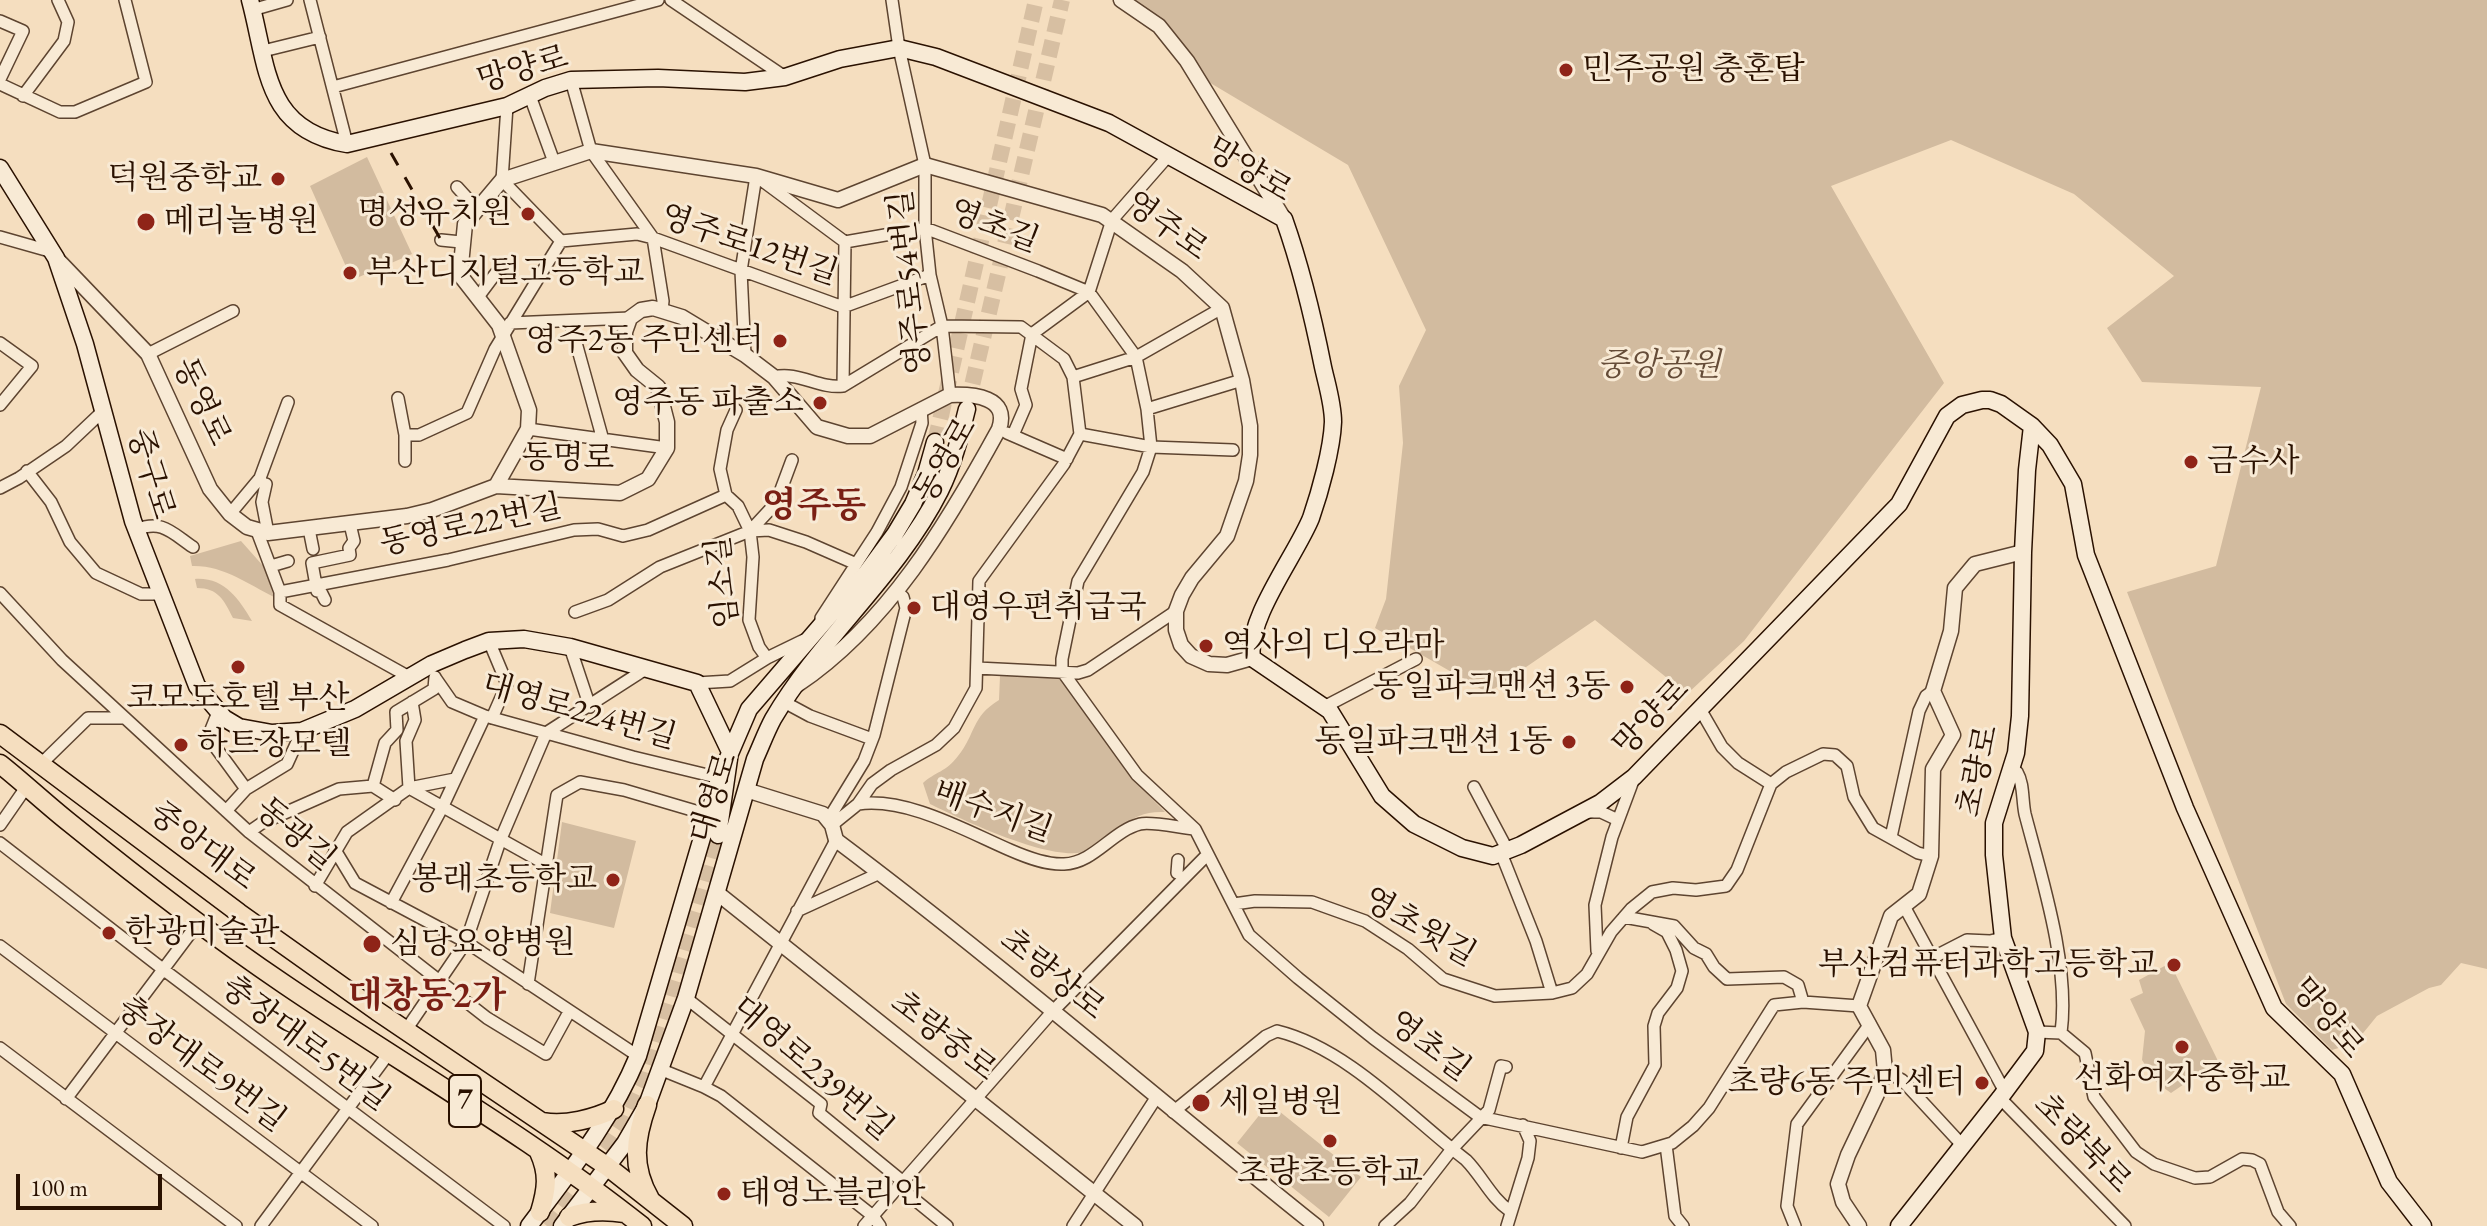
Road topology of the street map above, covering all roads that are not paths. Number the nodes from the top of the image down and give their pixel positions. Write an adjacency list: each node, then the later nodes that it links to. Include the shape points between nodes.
1 (58, 0): 18 (street, via 68,22 64,41)
2 (125, 0): 18 (street, via 146,82 75,112 60,112)
3 (287, 0): 9 (street)
4 (310, 0): 11 (street)
5 (658, 0): 17 (street)
6 (671, 0): 14 (street)
7 (892, 0): 12 (street)
8 (1121, 0): 31 (street, via 1159,26 1187,61)
9 (251, 5): 13 (main road)
10 (0, 21): 16 (street, via 23,31)
11 (320, 37): 13 (street); 17 (street)
12 (899, 48): 14 (main road, 망양로); 23 (main road, 망양로, via 1020,87 1109,123); 25 (street, 영주로54번길)
13 (263, 51): 21 (main road, via 276,98 291,119 312,133)
14 (785, 77): 15 (main road, 망양로, via 745,82)
15 (571, 80): 19 (main road, 망양로); 22 (street)
16 (0, 82): 18 (street)
17 (333, 87): 21 (street)
18 (23, 96)
19 (530, 96): 20 (main road, 망양로); 24 (street)
20 (507, 106): 21 (main road, 망양로); 28 (street)
21 (347, 144)
22 (591, 151): 24 (street); 27 (street); 35 (street)
23 (1169, 155): 31 (main road, 망양로); 32 (street)
24 (554, 162): 28 (street)
25 (925, 165): 27 (street, via 838,200); 32 (street, 영주로); 33 (street, 영주로54번길)
26 (0, 168): 40 (main road, 중구로)
27 (756, 176): 39 (street); 41 (street)
28 (502, 180): 30 (street); 37 (street)
29 (457, 187): 30 (street)
30 (477, 209): 38 (street, via 465,224)
31 (1284, 219): 115 (main road, 망양로, via 1298,258 1333,422 1311,518 1272,592 1252,640)
32 (1112, 220): 44 (street); 47 (street, 영주로)
33 (925, 228): 39 (street, 영초길); 43 (street, 영주로54번길); 44 (street, 영초길)
34 (0, 237): 40 (street)
35 (653, 238): 37 (street, 영주로12번길, via 637,234); 41 (street, 영주로12번길); 48 (street)
36 (441, 240): 38 (street)
37 (561, 241): 53 (street)
38 (461, 242): 45 (street, via 460,275)
39 (845, 242): 46 (street)
40 (54, 255): 56 (street, 동영로); 71 (main road, 중구로)
41 (741, 271): 46 (street, 영주로12번길); 57 (street)
42 (496, 273): 45 (street)
43 (930, 275): 46 (street, 영주로12번길); 52 (street, 영주로54번길)
44 (1089, 292): 54 (street); 58 (street)
45 (478, 297): 53 (street)
46 (843, 307): 62 (street)
47 (1222, 308): 58 (street); 61 (street)
48 (662, 310): 50 (street, via 641,310); 57 (street, 동영로)
49 (233, 311): 56 (street)
50 (630, 318): 51 (street); 80 (street, via 625,353 658,387)
51 (570, 321): 53 (street); 77 (street)
52 (942, 326): 54 (street, via 1021,327); 62 (street); 63 (street, 영주로54번길)
53 (507, 330): 73 (street, via 529,410); 76 (street, via 467,413 419,435)
54 (1032, 334): 60 (street, via 1064,359); 74 (street, via 1021,389 1026,405)
55 (0, 343): 66 (street, via 32,366)
56 (148, 354): 90 (street, 동영로, via 210,489)
57 (745, 355): 59 (street, 동영로)
58 (1136, 357): 60 (street); 69 (street)
59 (774, 377): 62 (street, via 787,374); 67 (street, 동영로, via 815,426 848,436 870,436)
60 (1073, 377): 75 (street)
61 (1242, 380): 69 (street); 108 (street, via 1250,426 1246,481 1227,536 1192,578)
62 (843, 386)
63 (950, 395): 67 (street, 동영로); 74 (street, 동영로, via 995,403)
64 (398, 398): 76 (street)
65 (288, 402): 86 (street)
66 (0, 405)
67 (921, 409): 100 (street, via 922,423 901,487)
68 (967, 409): 113 (main road, 대영로, via 949,470 919,526)
69 (1147, 409): 79 (street)
70 (736, 410): 89 (street, 임소길, via 720,469)
71 (102, 412): 85 (street, via 77,438); 93 (main road, 중구로)
72 (2032, 426): 98 (main road, 초량로); 128 (main road, 망양로, via 1990,400 1962,405 1947,416 1899,504); 256 (main road, 망양로, via 2073,484 2086,555 2185,808 2274,1008 2342,1074 2389,1182)
73 (528, 429): 77 (street); 87 (street)
74 (1006, 432): 82 (street); 103 (street, 동영로)
75 (1080, 434): 79 (street); 82 (street)
76 (405, 435): 84 (street)
77 (603, 440): 80 (street)
78 (935, 442): 110 (main road, 대영로, via 917,494 895,534)
79 (1151, 447): 81 (street); 119 (street, via 1143,472 1078,581)
80 (667, 448): 87 (street, 동명로, via 648,479 620,493)
81 (1233, 450)
82 (1067, 459): 118 (street, via 979,581)
83 (792, 460): 94 (street, via 776,503)
84 (405, 461)
85 (27, 471): 88 (street); 106 (street, via 51,502 70,542 96,573 141,594)
86 (263, 481): 90 (street); 95 (street)
87 (496, 486): 91 (street, via 432,510)
88 (0, 488)
89 (726, 495): 94 (street, 임소길); 102 (street, 동영로22번길, via 623,536 574,530)
90 (230, 514): 95 (street, 동영로)
91 (350, 524): 92 (street); 102 (street, via 350,555 312,563)
92 (309, 529): 95 (street); 97 (street)
93 (136, 530): 96 (street, via 158,524); 106 (main road, 중구로)
94 (750, 531): 100 (street, via 769,530); 109 (street, via 660,567 608,600); 114 (street, 임소길, via 749,620)
95 (262, 532): 101 (street, via 259,542)
96 (193, 547)
97 (313, 549)
98 (2023, 552): 123 (street, via 1975,564 1955,588 1951,631); 140 (main road, 초량로, via 2020,716)
99 (288, 561): 101 (street)
100 (854, 563): 110 (street)
101 (271, 566): 104 (street)
102 (315, 584): 104 (street, 동영로22번길); 107 (street)
103 (896, 591): 113 (street, 동영로, via 859,636); 135 (street, via 906,608)
104 (280, 592): 121 (street, via 280,605)
105 (0, 593): 131 (street, 동광길, via 50,649)
106 (161, 594): 129 (main road, 중구로, via 197,686)
107 (325, 600)
108 (1176, 611): 115 (street, via 1178,638 1191,656 1227,665); 119 (street, via 1088,670)
109 (575, 612)
110 (812, 635): 114 (street); 136 (main road, 대영로, via 749,709)
111 (489, 641): 112 (main road, 중구로, via 524,639); 120 (main road, 중구로); 130 (street, via 507,684)
112 (570, 647): 117 (main road, 중구로); 126 (street)
113 (834, 648): 124 (main road, 대영로)
114 (767, 658): 122 (street, via 730,681)
115 (1252, 658): 127 (main road)
116 (1416, 659): 127 (street)
117 (647, 668): 122 (main road, 중구로); 126 (street)
118 (977, 668): 119 (street); 152 (street, via 976,688 954,728 872,784)
119 (1062, 671): 160 (street, 영초길, via 1137,775)
120 (434, 672): 121 (main road, 중구로); 125 (street, via 434,689); 130 (street, 대영로224번길, via 452,702)
121 (411, 678): 132 (main road, 중구로)
122 (697, 683): 136 (main road)
123 (1933, 691): 162 (street, via 1919,711); 168 (street, via 1953,735 1933,769)
124 (789, 695): 135 (street, via 810,716); 137 (main road, 대영로)
125 (412, 702): 146 (street, via 396,712 397,730 385,743); 148 (street, via 415,720 406,741)
126 (590, 707): 133 (street)
127 (1324, 707): 166 (main road, via 1382,796 1414,824 1462,848 1493,856)
128 (1700, 709): 141 (main road, 망양로); 144 (street, via 1722,747)
129 (218, 712): 132 (main road, 중구로, via 239,727); 149 (street, via 208,737)
130 (488, 717): 133 (street, 대영로224번길); 143 (street)
131 (125, 718): 139 (street, via 88,718); 154 (street, 동광길)
132 (302, 731): 149 (street, via 287,764)
133 (546, 733): 142 (street, 대영로224번길); 163 (street)
134 (0, 734): 139 (main road, 중앙대로 / 7)
135 (872, 739): 159 (street)
136 (730, 752): 137 (main road, via 718,835); 142 (main road, 대영로)
137 (755, 759): 150 (main road, 대영로)
138 (0, 764): 145 (main road, 중앙대로 / 7)
139 (41, 764): 196 (main road, 중앙대로 / 7)
140 (2009, 770): 180 (main road, 초량로, via 1994,823); 200 (street, via 2020,777 2057,944)
141 (1634, 777): 155 (main road, 망양로); 157 (street)
142 (720, 778): 156 (main road, 대영로)
143 (455, 779): 148 (street); 153 (street)
144 (1771, 784): 162 (street, via 1823,754 1835,755 1847,766 1854,797 1873,828); 177 (street, 영초윗길, via 1726,886 1652,892)
145 (27, 786): 158 (street); 178 (main road, 중앙대로 / 7)
146 (373, 786): 151 (street); 161 (street, via 339,789)
147 (1474, 787): 166 (street)
148 (409, 788): 151 (street); 153 (street)
149 (246, 789): 154 (street)
150 (746, 790): 159 (street, 초량상로, via 823,814); 172 (main road, 대영로)
151 (395, 800): 165 (street, via 347,832)
152 (858, 804): 159 (street); 160 (street, 배수지길, via 886,804 943,819 1033,859 1064,864 1085,858 1142,823)
153 (442, 808): 163 (street); 173 (street)
154 (226, 811): 161 (street, 동광길)
155 (1583, 812): 157 (street, via 1601,812); 166 (main road, 망양로)
156 (709, 815): 169 (street, via 580,782 557,795); 203 (main road, 대영로)
157 (1618, 820): 184 (street, via 1595,905)
158 (0, 825)
159 (832, 828): 170 (street, 초량상로); 176 (street)
160 (1195, 829): 167 (street, 영초길)
161 (249, 832): 171 (street, 동광길)
162 (1891, 837): 168 (street)
163 (500, 841): 169 (street); 181 (street)
164 (0, 843): 186 (street, 충장대로5번길)
165 (335, 850): 171 (street); 173 (street, via 355,883)
166 (1504, 852): 189 (street)
167 (1207, 855): 174 (street, 영초길); 194 (street)
168 (1931, 856): 175 (street, via 1919,894)
169 (547, 865): 188 (street)
170 (880, 873): 176 (street); 194 (street, 초량상로)
171 (315, 886): 187 (street, 동광길)
172 (716, 892): 182 (street, 초량중로); 190 (main road, 대영로)
173 (391, 903): 181 (street)
174 (1234, 904): 189 (street, 영초윗길, via 1312,902 1365,921 1443,979 1495,996); 216 (street, 영초길, via 1249,935 1298,978)
175 (1904, 906): 185 (street, 초량북로); 192 (street, via 1891,916)
176 (797, 911): 182 (street)
177 (1624, 917): 179 (street); 184 (street, 영초윗길)
178 (198, 923): 186 (street); 202 (main road, 중앙대로 / 7)
179 (1653, 924): 191 (street, via 1674,926 1727,979 1784,977 1798,985); 221 (street, via 1667,932 1682,971 1677,988 1658,1013 1655,1065 1627,1117)
180 (2003, 938): 185 (street, via 1967,940); 198 (main road, 초량로)
181 (466, 942): 187 (street); 188 (street)
182 (779, 943): 197 (street); 209 (street, 초량중로)
183 (0, 946): 199 (street, 충장대로9번길)
184 (1597, 952): 189 (street, 영초윗길, via 1587,974 1572,988)
185 (1932, 958): 208 (street, 초량북로)
186 (164, 970): 199 (street); 213 (street, 충장대로5번길)
187 (440, 981): 193 (street, 동광길, via 546,1054); 196 (street)
188 (528, 984): 193 (street)
189 (1552, 993)
190 (686, 998): 197 (street, 대영로239번길); 205 (main road, 대영로)
191 (1803, 1002): 192 (street); 219 (street, via 1774,1005 1709,1108)
192 (1859, 1006): 195 (street)
193 (569, 1012): 203 (street)
194 (1052, 1012): 209 (street); 210 (street, 초량상로)
195 (1870, 1024): 206 (street, via 1883,1050); 251 (street, via 1797,1124 1787,1206)
196 (406, 1030): 217 (main road, 중앙대로 / 7)
197 (732, 1032): 207 (street); 228 (street, 대영로239번길, via 821,1104 819,1113)
198 (2037, 1032): 200 (street); 208 (main road, via 2035,1051)
199 (116, 1033): 211 (street); 226 (street, 충장대로9번길)
200 (2061, 1033): 255 (street, via 2085,1053 2094,1097 2136,1152 2195,1178 2252,1160 2260,1164 2278,1212)
201 (0, 1048): 211 (street)
202 (389, 1053): 213 (street); 224 (main road, 중앙대로 / 7)
203 (638, 1056): 214 (main road, 대영로)
204 (1506, 1067): 216 (street, via 1501,1066 1489,1110)
205 (662, 1070): 207 (street); 212 (main road, 대영로)
206 (1885, 1071): 220 (street, via 1902,1080); 252 (street, via 1838,1184)
207 (704, 1087): 236 (street)
208 (2003, 1095): 220 (main road); 254 (street, 초량북로)
209 (974, 1098): 228 (street); 230 (street, 초량중로)
210 (1156, 1098): 215 (street, 초량상로); 230 (street)
211 (66, 1099): 237 (street)
212 (647, 1105): 225 (main road, 대영로); 231 (main road, via 636,1158)
213 (348, 1109): 226 (street); 240 (street, 충장대로5번길)
214 (614, 1109): 217 (main road, via 557,1125); 223 (main road, 대영로)
215 (1173, 1112): 222 (street, via 1277,1031 1349,1066); 247 (street, 초량상로)
216 (1480, 1117): 218 (street, 영초길); 222 (street)
217 (540, 1121): 223 (main road, 중앙대로 / 7)
218 (1523, 1125): 221 (street, 영초길); 232 (street, via 1530,1141 1528,1158)
219 (1666, 1145): 221 (street, 영초길, via 1642,1152); 250 (street, via 1675,1216)
220 (1963, 1146): 253 (main road)
221 (1621, 1148)
222 (1452, 1149): 232 (street); 248 (street)
223 (585, 1151): 225 (main road, 중앙대로 / 7); 227 (main road, 대영로)
224 (539, 1152): 227 (main road, 중앙대로 / 7); 234 (main road, via 547,1190)
225 (608, 1167): 229 (main road, 대영로); 231 (main road, 중앙대로 / 7)
226 (300, 1173): 238 (street); 239 (street, 충장대로9번길)
227 (570, 1173): 229 (main road, 중앙대로 / 7); 234 (main road, 대영로)
228 (900, 1183): 236 (street); 244 (street, 대영로239번길)
229 (593, 1187): 233 (main road, 중앙대로 / 7); 235 (main road, 대영로)
230 (1094, 1192): 245 (street); 246 (street, 초량중로)
231 (652, 1202): 242 (main road, 중앙대로 / 7)
232 (1510, 1211): 249 (street)
233 (625, 1213): 235 (main road, via 582,1212); 241 (main road, 중앙대로 / 7)
234 (534, 1219)
235 (565, 1221)
236 (877, 1221): 243 (street)
237 (236, 1226)
238 (261, 1226)
239 (372, 1226)
240 (504, 1226)
241 (642, 1226)
242 (683, 1226)
243 (864, 1226)
244 (947, 1226)
245 (1073, 1226)
246 (1135, 1226)
247 (1316, 1226)
248 (1385, 1226)
249 (1507, 1226)
250 (1683, 1226)
251 (1795, 1226)
252 (1859, 1226)
253 (1899, 1226)
254 (2125, 1226)
255 (2290, 1226)
256 (2423, 1226)

